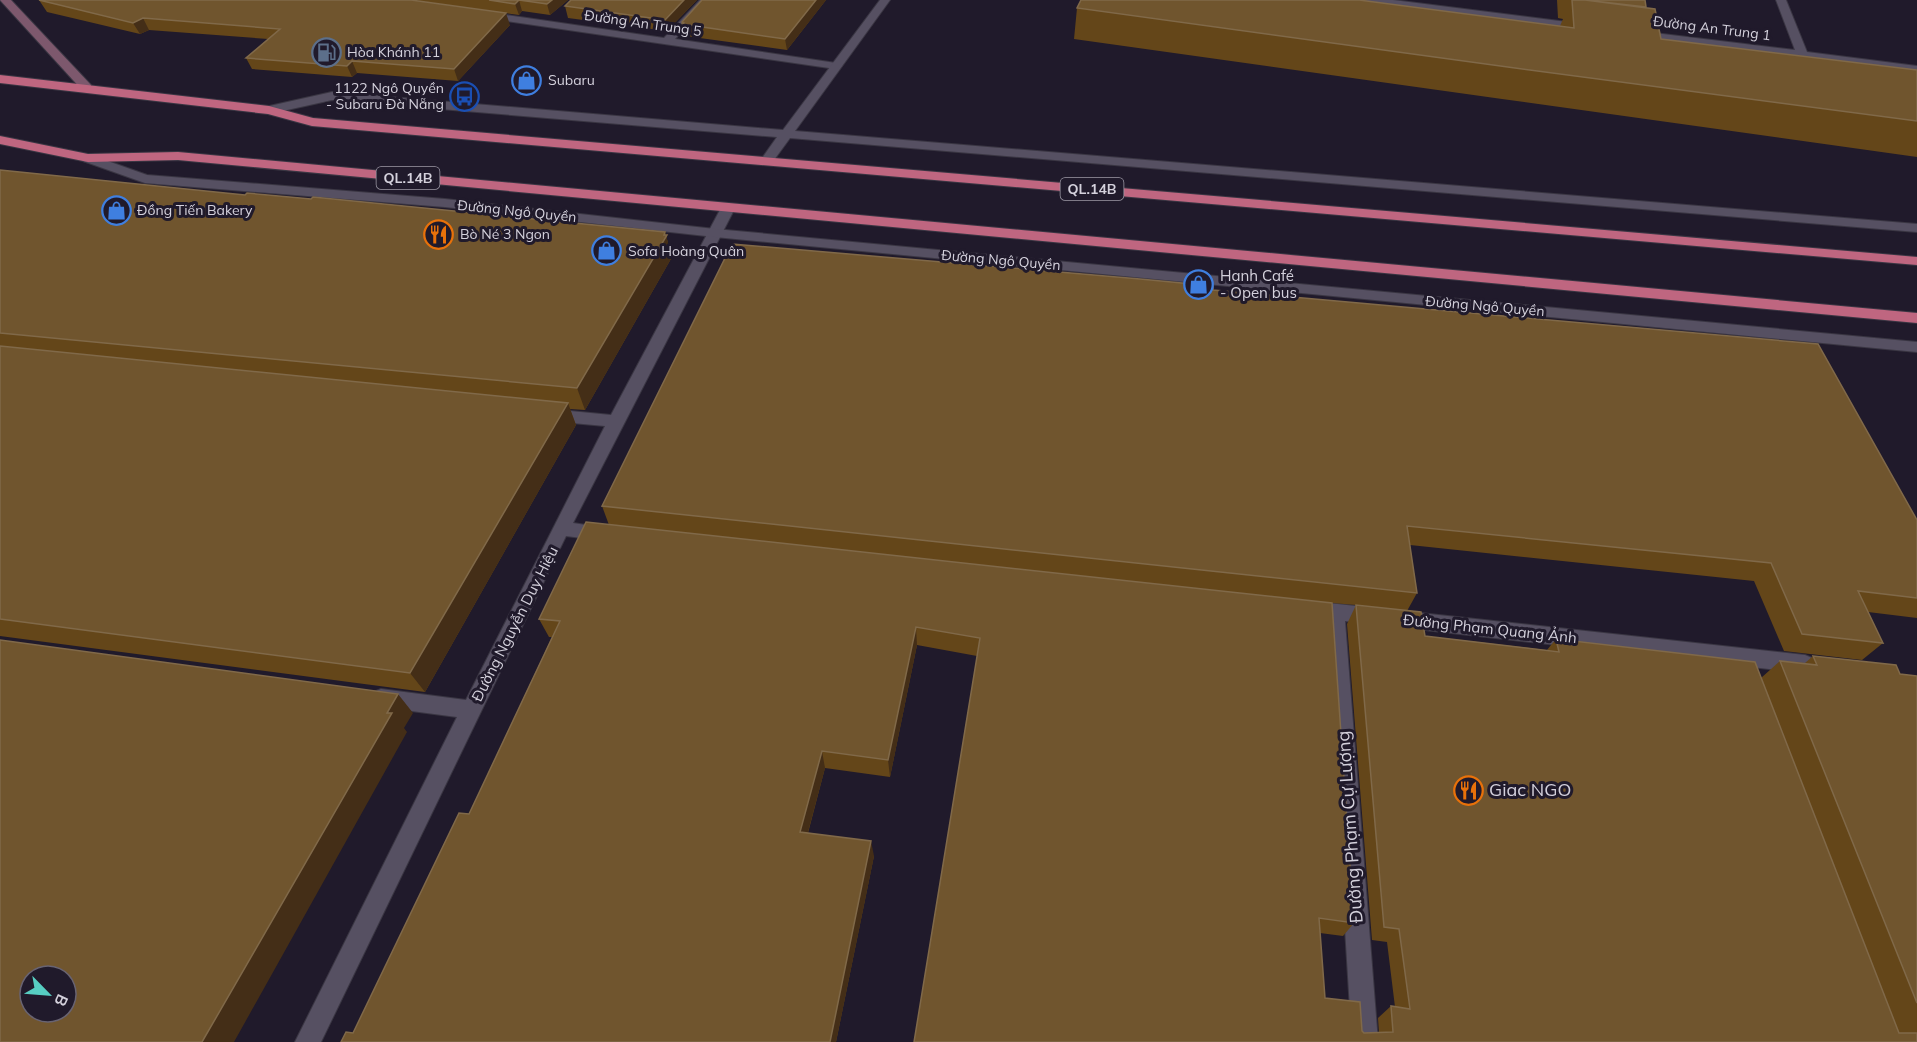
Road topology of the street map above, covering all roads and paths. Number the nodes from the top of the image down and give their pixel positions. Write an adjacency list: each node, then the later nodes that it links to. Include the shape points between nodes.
1 (5, 0): 16 (main road)
2 (706, 0): 11 (street)
3 (885, 0): 13 (street)
4 (1368, 0): 9 (street)
5 (1781, 0): 12 (street, Đường An Trung 1)
6 (564, 12): 8 (street)
7 (471, 14): 8 (street, Đường An Trung 5)
8 (550, 25): 11 (street, Đường An Trung 5)
9 (1600, 29)
10 (1623, 32): 12 (street, Đường An Trung 1)
11 (667, 41): 13 (street, Đường An Trung 5)
12 (1803, 55): 14 (street, Đường An Trung 1)
13 (836, 66): 18 (street)
14 (1917, 69)
15 (0, 79): 16 (highway, QL.14B)
16 (87, 88): 17 (highway, QL.14B)
17 (268, 110): 18 (street, via 332,96); 21 (highway, QL.14B, via 312,122)
18 (787, 132): 21 (street); 23 (street)
19 (0, 140): 20 (highway, Đường Ngô Quyền / QL.14B)
20 (88, 158): 22 (highway, Đường Ngô Quyền / QL.14B, via 178,156); 24 (street, Đường Ngô Quyền, via 145,179 446,203)
21 (766, 161): 25 (highway, QL.14B)
22 (728, 208): 24 (street, Đường Nguyễn Duy Hiệu); 26 (highway, Đường Ngô Quyền / QL.14B)
23 (1917, 228)
24 (716, 233): 27 (street, Đường Ngô Quyền); 29 (street, Đường Nguyễn Duy Hiệu)
25 (1917, 261)
26 (1917, 318)
27 (1917, 347)
28 (533, 413): 29 (street)
29 (616, 421): 30 (street, Đường Nguyễn Duy Hiệu)
30 (562, 529): 31 (street); 38 (street, Đường Nguyễn Duy Hiệu)
31 (622, 536)
32 (1288, 607): 33 (street, Đường Phạm Quang Ảnh)
33 (1335, 612): 34 (street, Đường Phạm Quang Ảnh); 40 (street, Đường Phạm Cự Lượng)
34 (1740, 656): 35 (street, Đường Phạm Quang Ảnh); 36 (street)
35 (1822, 666)
36 (1748, 678)
37 (365, 695): 38 (street)
38 (471, 710): 39 (street, Đường Nguyễn Duy Hiệu)
39 (308, 1042)
40 (1365, 1042)

